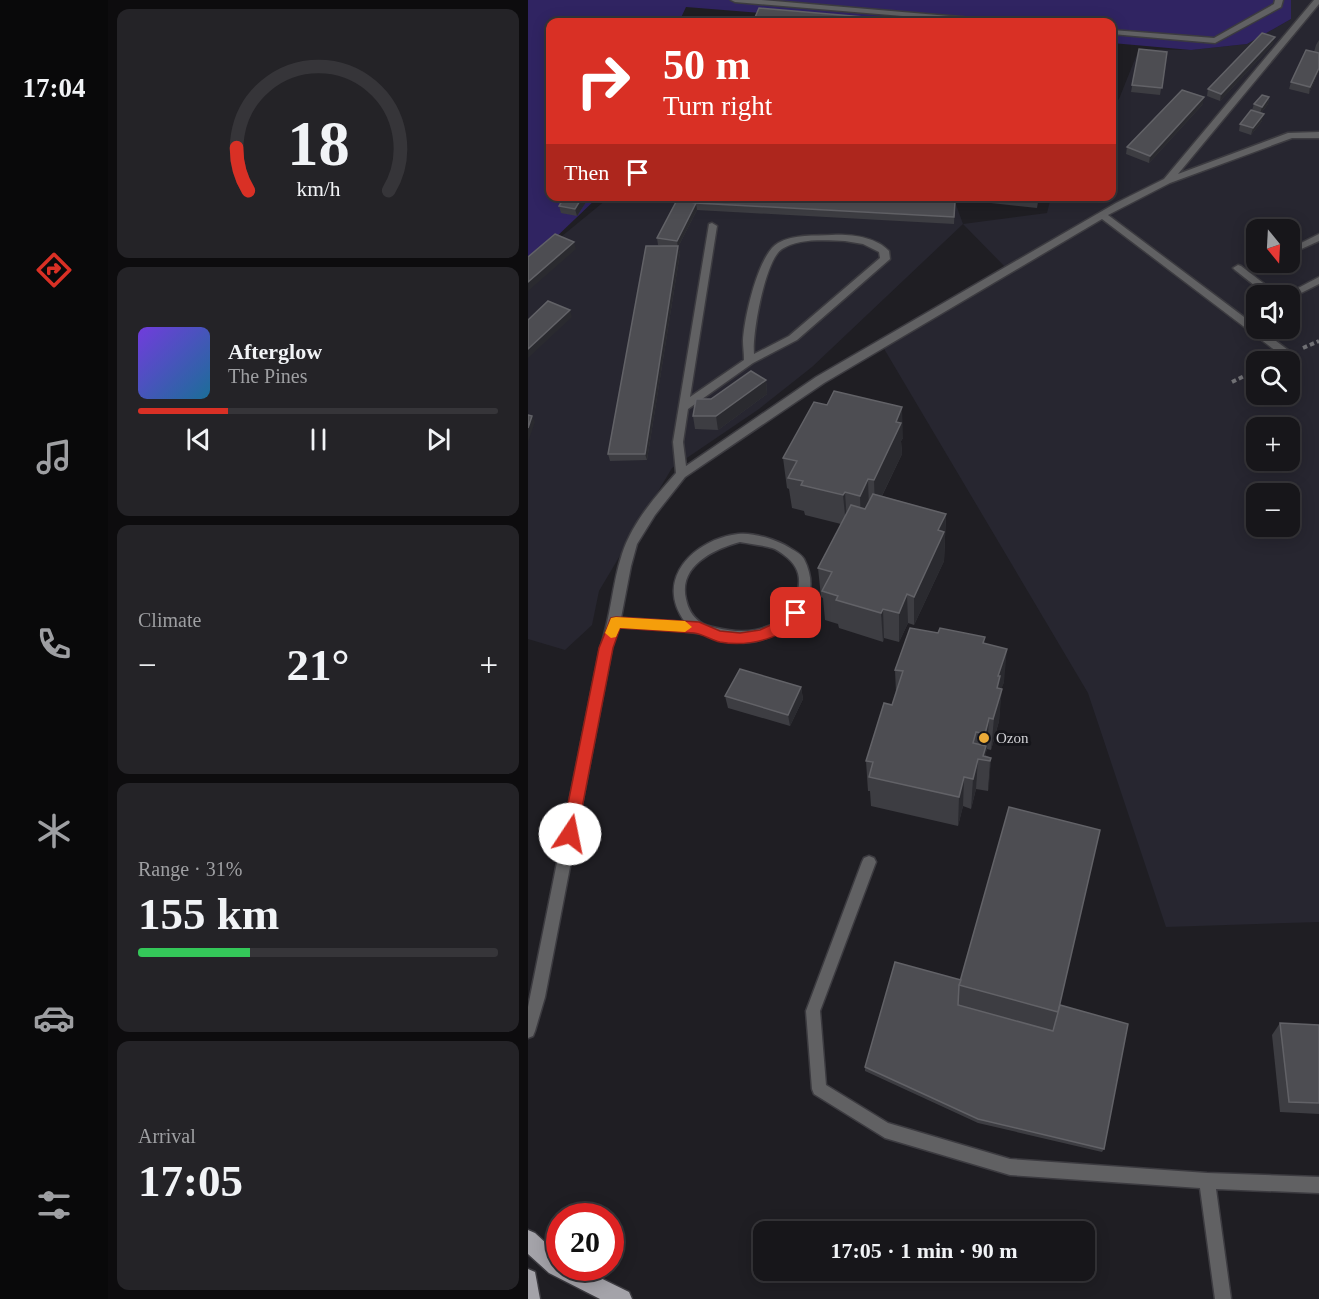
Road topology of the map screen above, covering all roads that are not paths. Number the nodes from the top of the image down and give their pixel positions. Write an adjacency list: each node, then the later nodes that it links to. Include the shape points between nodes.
1 (735, 0): 4 (lane)
2 (1279, 0): 5 (lane, via 1278,5 1215,41)
3 (1318, 0): 7 (lane)
4 (949, 18)
5 (1116, 32)
6 (1319, 135): 7 (lane, via 1291,135)
7 (1167, 181): 8 (lane)
8 (1102, 215): 16 (lane); 19 (lane, via 820,380)
9 (712, 226): 18 (lane)
10 (1319, 237): 11 (lane)
11 (1300, 246)
12 (1238, 268): 14 (lane)
13 (1319, 280): 15 (lane)
14 (1260, 285)
15 (1300, 290)
16 (1283, 351)
17 (749, 361): 17 (lane, via 793,338 885,259 885,251 878,245 843,237 806,240 773,251 757,293 748,337); 18 (lane)
18 (684, 407): 19 (lane, via 678,442)
19 (681, 474): 20 (lane, via 666,491 629,553)
20 (616, 622): 21 (lane); 23 (lane, via 606,648 538,997)
21 (699, 628): 21 (lane, via 686,615 679,599 680,582 688,565 702,552 729,540 760,538 778,543 803,566 807,581 805,598 781,626 763,635 740,639)
22 (869, 862): 24 (lane, via 813,1011 819,1089 885,1130 1010,1167)
23 (528, 1031)
24 (1207, 1181): 25 (lane); 30 (lane)
25 (1319, 1185)
26 (528, 1240): 29 (main road, via 556,1266)
27 (528, 1279): 28 (main road)
28 (530, 1299)
29 (622, 1299)
30 (1223, 1299)

